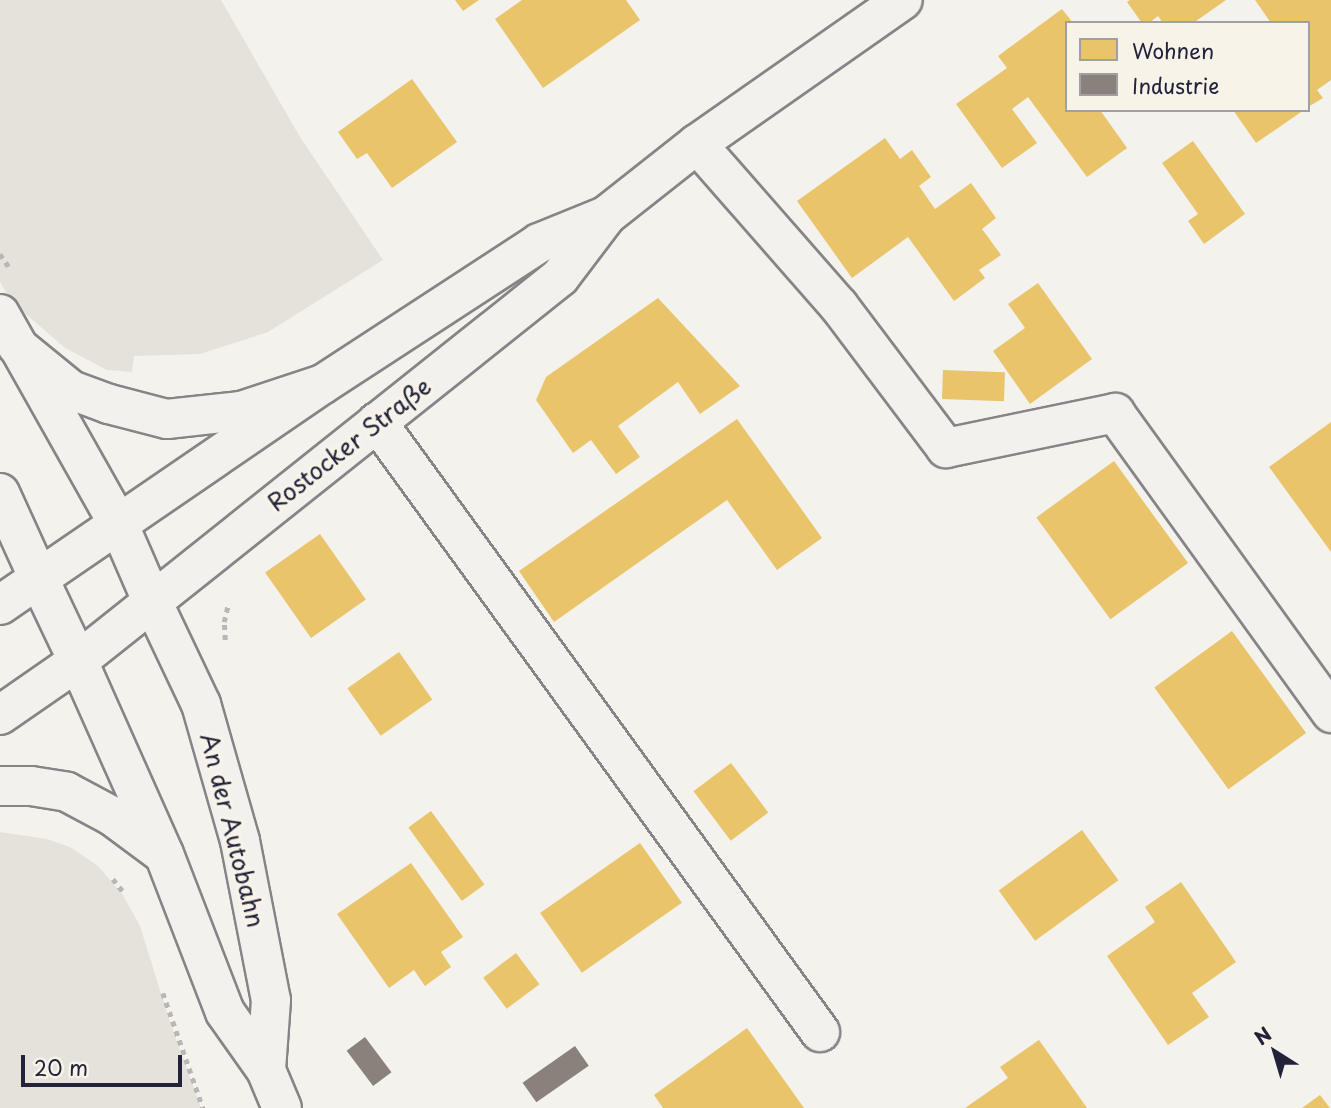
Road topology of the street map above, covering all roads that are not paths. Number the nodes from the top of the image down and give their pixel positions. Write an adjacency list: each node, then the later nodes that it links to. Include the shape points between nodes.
1 (903, 0): 2 (main road, Rostocker Straße)
2 (697, 144): 3 (main road, Rostocker Straße); 13 (main road, via 839,306 946,448 1115,413)
3 (607, 215): 5 (main road, Rostocker Straße, via 539,243); 6 (main road, Rostocker Straße, via 560,276)
4 (9, 330): 5 (main road, via 71,390 167,419 241,411); 8 (main road, An der Autobahn)
5 (323, 384): 8 (main road, Rostocker Straße)
6 (377, 422): 10 (main road, Rostocker Straße); 17 (main road)
7 (0, 493): 9 (main road, An der Autobahn)
8 (119, 525): 9 (main road, Rostocker Straße); 10 (main road, An der Autobahn)
9 (39, 579): 11 (main road, Rostocker Straße); 12 (main road, An der Autobahn)
10 (152, 601): 12 (main road, Rostocker Straße); 18 (main road, An der Autobahn, via 201,704 240,841 271,1000)
11 (0, 605)
12 (78, 661): 14 (main road, Rostocker Straße); 16 (main road, An der Autobahn)
13 (1331, 713)
14 (0, 715)
15 (0, 786): 16 (main road, via 67,792 112,816)
16 (164, 854): 18 (main road, An der Autobahn, via 225,1012)
17 (820, 1032)
18 (266, 1070): 19 (main road, An der Autobahn)
19 (282, 1108)

